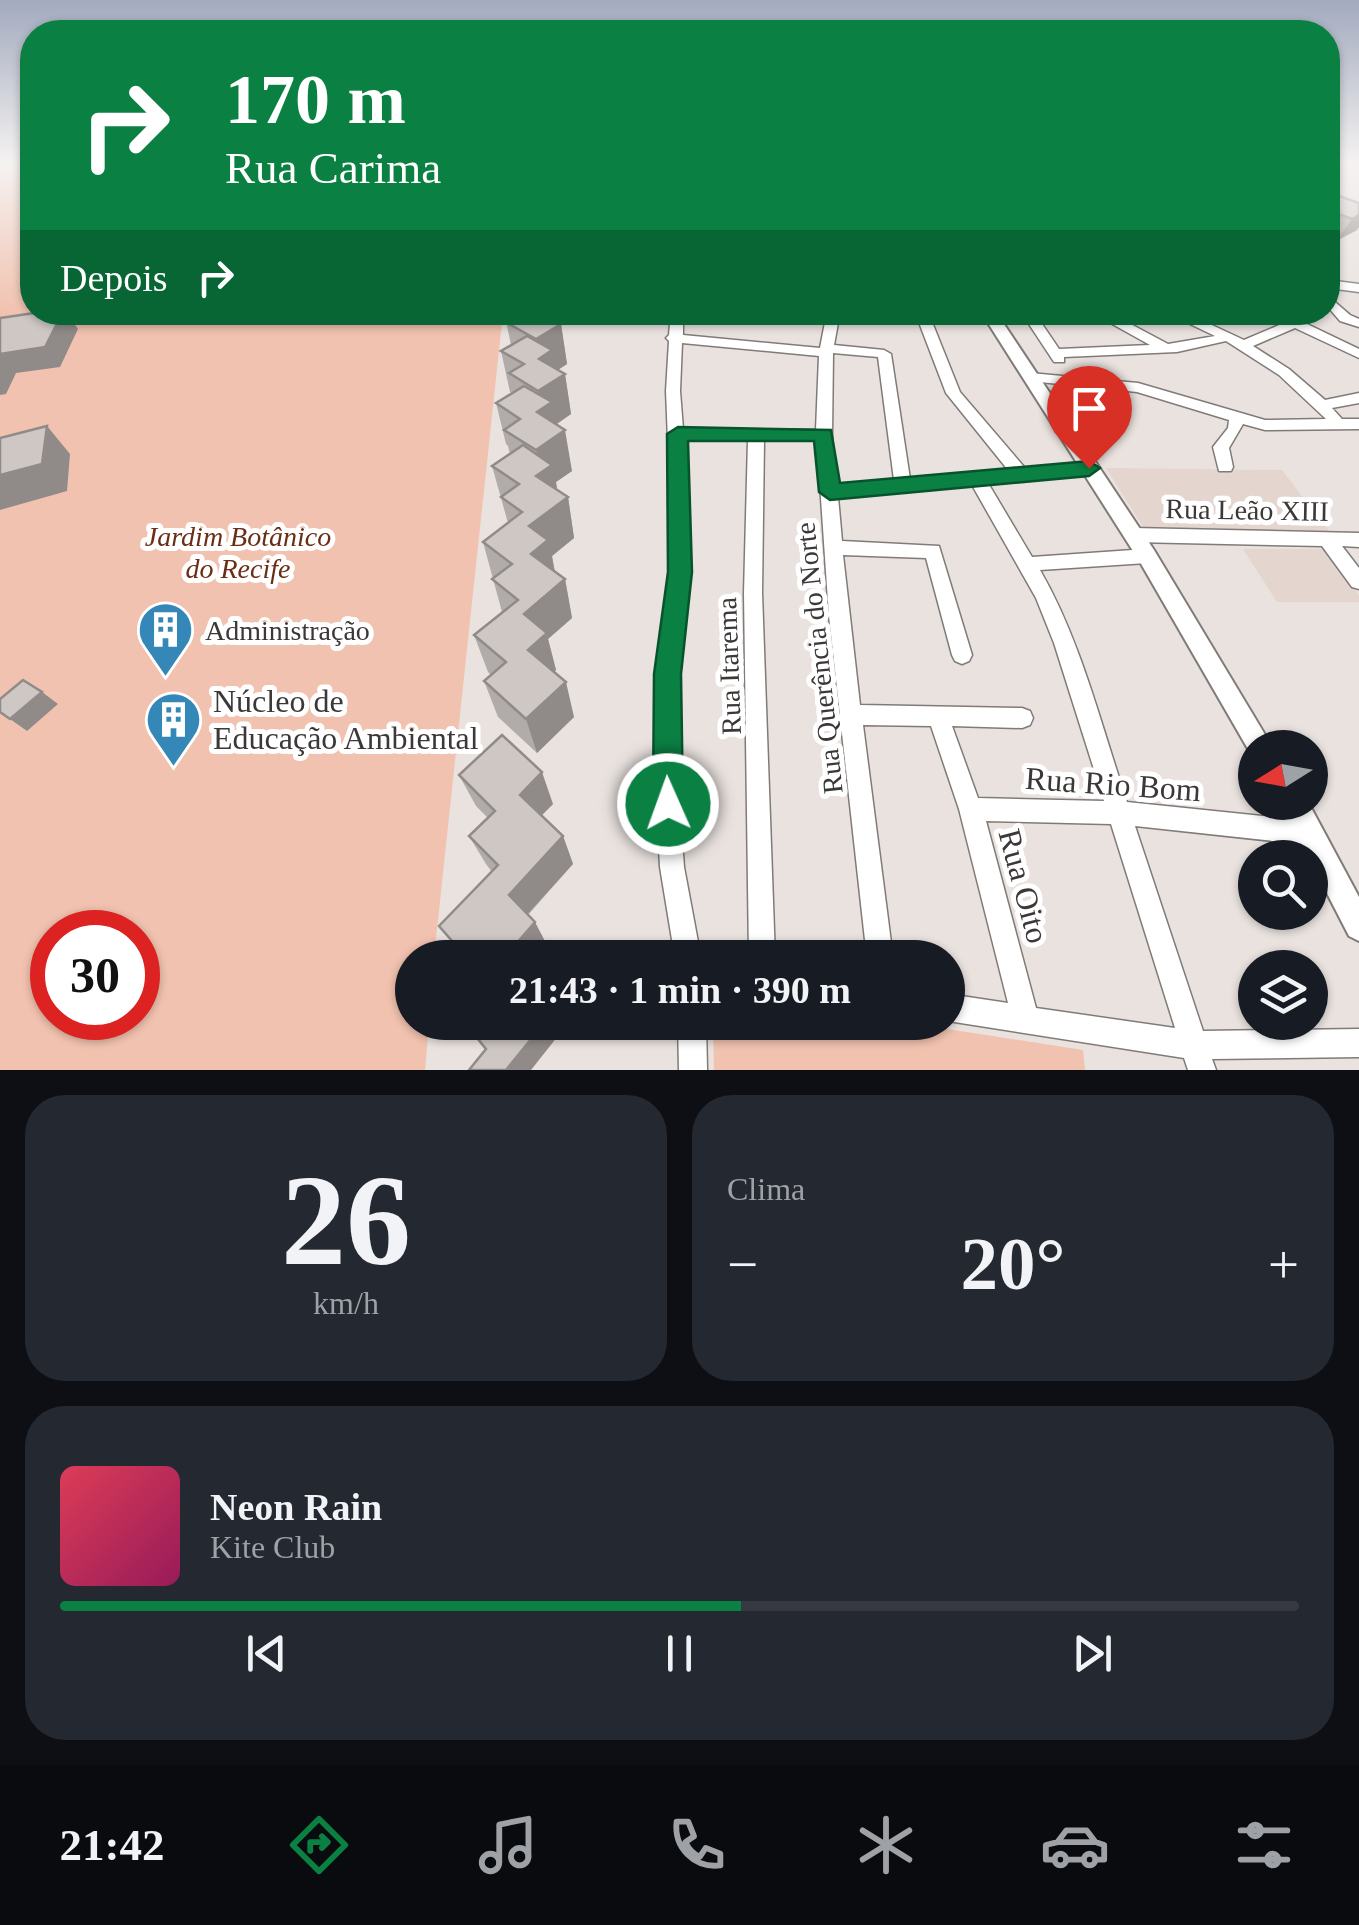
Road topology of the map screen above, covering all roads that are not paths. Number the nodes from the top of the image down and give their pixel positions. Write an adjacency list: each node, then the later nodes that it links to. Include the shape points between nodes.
1 (676, 325): 10 (street)
2 (832, 325): 14 (street, Rua Querência do Norte)
3 (926, 325): 30 (street, via 954,392)
4 (996, 325): 18 (main road)
5 (1036, 325): 16 (street)
6 (1124, 325): 13 (street)
7 (1199, 325): 11 (street)
8 (1291, 325): 12 (street); 17 (street)
9 (1086, 336): 15 (street)
10 (674, 338): 14 (street); 26 (street)
11 (1227, 338): 12 (street); 13 (street)
12 (1241, 346): 21 (street)
13 (1165, 348): 15 (street)
14 (827, 351): 27 (street, Rua Querência do Norte); 32 (street, via 882,352)
15 (1100, 351): 16 (street)
16 (1055, 354): 19 (street)
17 (1359, 354)
18 (1030, 377): 19 (street); 29 (main road)
19 (1068, 378): 22 (street, via 1138,388)
20 (1359, 398): 21 (street)
21 (1322, 404): 23 (street)
22 (1237, 417): 23 (street, via 1300,428); 28 (street, via 1236,430 1220,447)
23 (1338, 424): 24 (street)
24 (1359, 424)
25 (756, 433): 26 (street); 27 (street); 52 (street, Rua Itarema)
26 (678, 434): 51 (street, via 680,572 666,772)
27 (824, 434): 33 (street, Rua Querência do Norte)
28 (1225, 467)
29 (1089, 468): 30 (street); 34 (main road)
30 (1022, 476): 31 (street)
31 (978, 480): 32 (street); 39 (street)
32 (904, 484): 33 (street)
33 (830, 492): 37 (street, Rua Querência do Norte)
34 (1134, 536): 35 (street, Rua Leão XIII); 38 (main road)
35 (1326, 539): 36 (street, Rua Leão XIII); 40 (street)
36 (1359, 540)
37 (832, 548): 41 (street, via 933,552); 42 (street, Rua Querência do Norte)
38 (1147, 556): 39 (street); 45 (main road)
39 (1028, 564): 47 (street, via 1064,643)
40 (1359, 582)
41 (962, 655)
42 (853, 715): 43 (street); 53 (street, Rua Querência do Norte)
43 (938, 717): 44 (street); 46 (street, Rua Oito)
44 (1022, 718)
45 (1250, 730)
46 (970, 808): 47 (street, Rua Rio Bom); 55 (street, Rua Oito)
47 (1121, 813): 49 (street, Rua Rio Bom); 58 (street)
48 (1303, 820): 49 (main road)
49 (1310, 833): 50 (main road)
50 (1359, 926)
51 (685, 940)
52 (762, 940)
53 (878, 940)
54 (965, 1010): 55 (street)
55 (1025, 1016): 58 (street)
56 (692, 1040): 59 (street)
57 (1359, 1043): 58 (street)
58 (1197, 1058)
59 (693, 1070)

